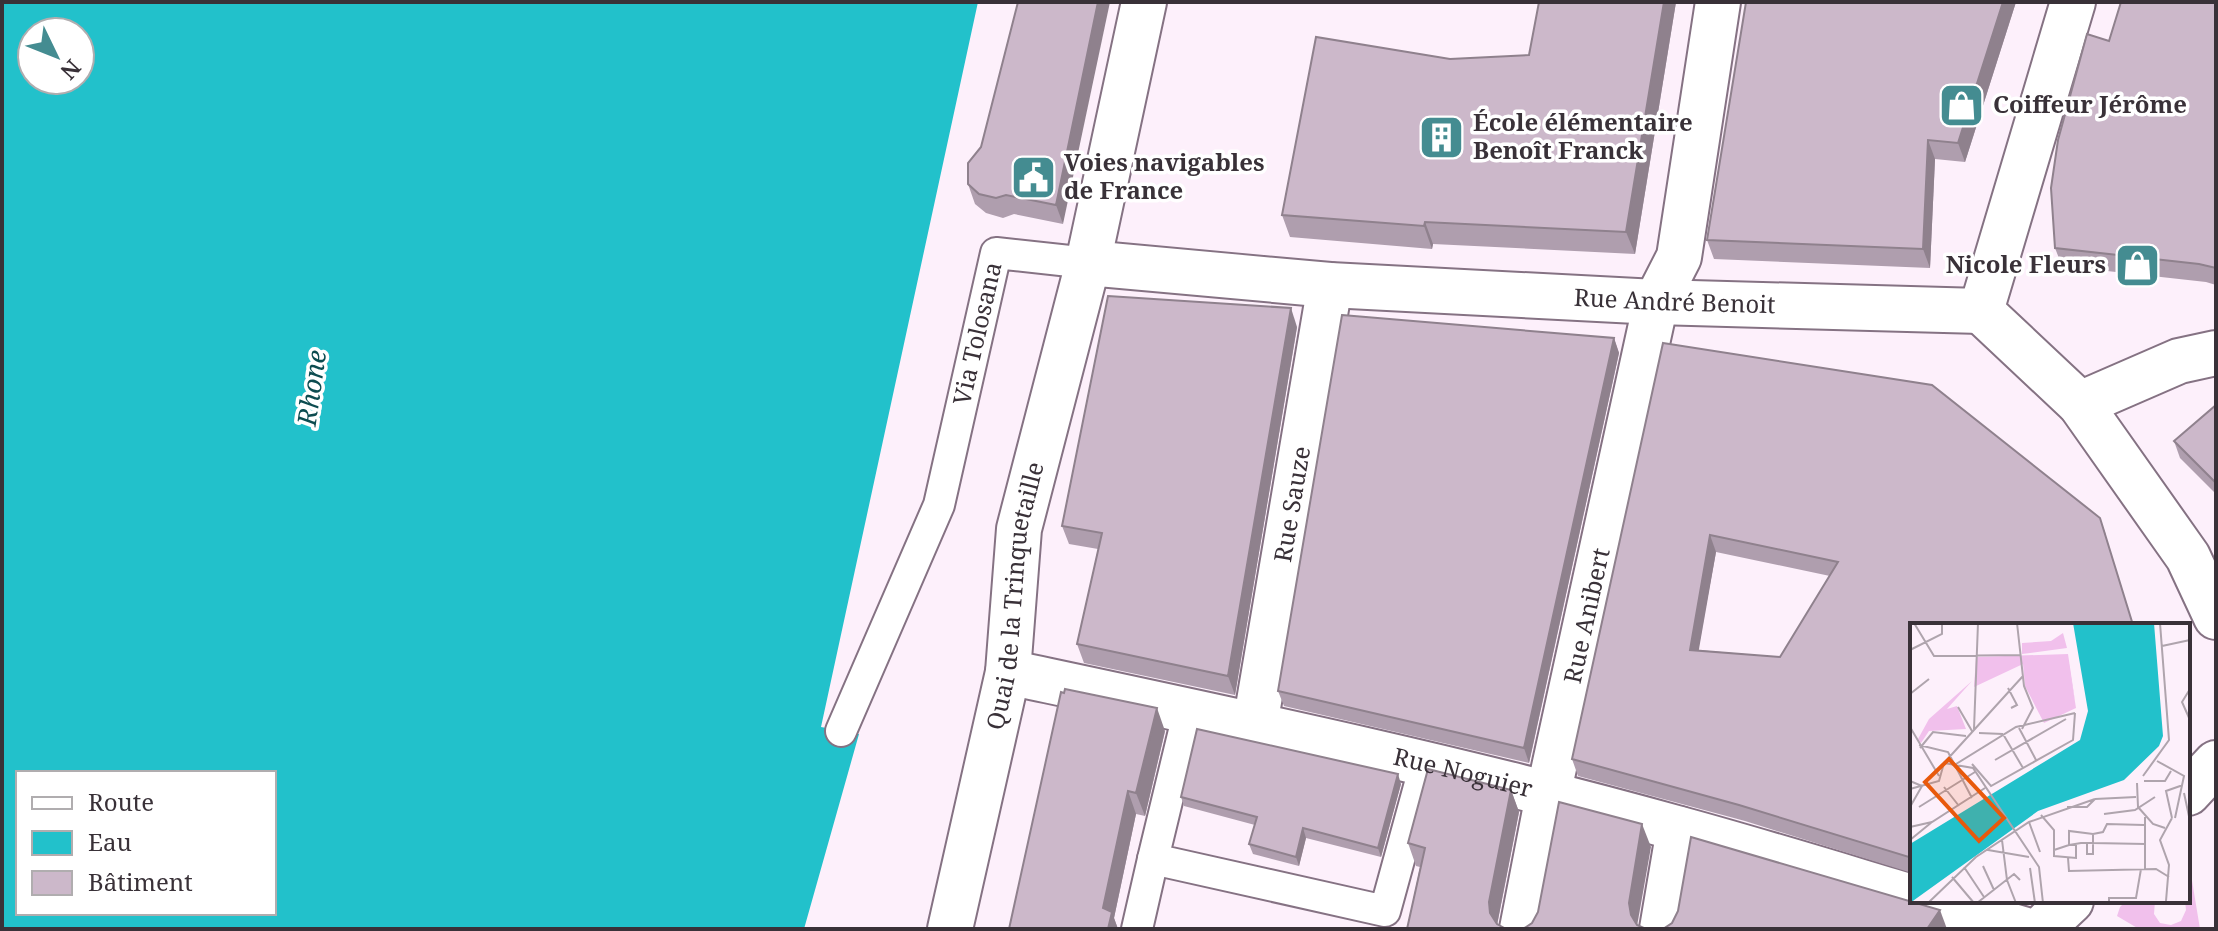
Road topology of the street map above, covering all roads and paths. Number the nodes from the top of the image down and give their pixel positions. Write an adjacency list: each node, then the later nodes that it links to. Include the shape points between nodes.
1 (1144, 2): 4 (street, Quai de la Trinquetaille)
2 (1718, 2): 6 (street, Rue Anibert, via 1679,257)
3 (2073, 2): 7 (street)
4 (1088, 263): 5 (street, Rue André Benoit); 11 (street, Quai de la Trinquetaille, via 1019,529); 14 (lane, Via Tolosana, via 996,253 939,505)
5 (1330, 285): 6 (street, Rue André Benoit); 13 (street, Rue Sauze)
6 (1656, 302): 7 (street, Rue André Benoit); 18 (street, Rue Anibert)
7 (1981, 311): 9 (street)
8 (2216, 353): 9 (street, via 2179,361)
9 (2080, 404): 10 (street, via 2188,557)
10 (2216, 617)
11 (1008, 672): 12 (street, Rue Noguier); 25 (street, Quai de la Trinquetaille)
12 (1189, 710): 13 (street, Rue Noguier); 20 (lane)
13 (1255, 725): 16 (street, Rue Noguier)
14 (841, 731)
15 (2216, 763): 17 (street)
16 (1425, 765): 18 (street, Rue Noguier); 24 (lane)
17 (2190, 791)
18 (1548, 795): 19 (street, Rue Noguier); 27 (street, Rue Anibert)
19 (1679, 829): 21 (street, Rue Noguier); 28 (street)
20 (1153, 859): 24 (lane); 26 (lane)
21 (1910, 896)
22 (1934, 903): 29 (street)
23 (2069, 903): 30 (street)
24 (1383, 920)
25 (950, 929)
26 (1137, 929)
27 (1522, 929)
28 (1662, 929)
29 (2023, 929)
30 (2041, 929)

